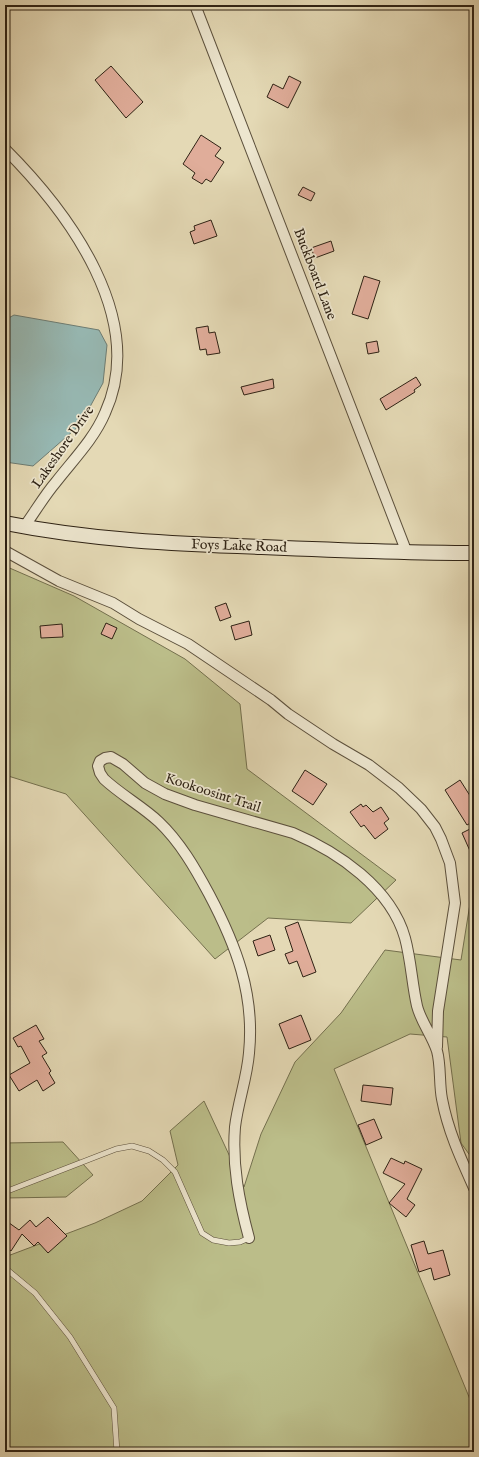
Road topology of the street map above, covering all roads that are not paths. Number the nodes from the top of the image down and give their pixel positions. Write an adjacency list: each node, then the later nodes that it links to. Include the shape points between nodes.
1 (195, 5): 6 (street, Buckboard Lane)
2 (5, 149): 4 (street, Lakeshore Drive, via 54,204 83,247 109,305 117,352 115,384 104,415)
3 (5, 523): 4 (street, Foys Lake Road)
4 (24, 527): 6 (street, Foys Lake Road, via 149,542)
5 (5, 551): 8 (street, Kookoosint Trail, via 58,581 113,603 188,644 288,714 368,765 407,794 421,809 441,839 450,863 454,889 454,910 438,1011)
6 (408, 553): 7 (street, Foys Lake Road)
7 (474, 553)
8 (437, 1052): 9 (street, Kookoosint Trail, via 447,1124); 11 (street, Kookoosint Trail, via 420,1016 411,963 398,920 388,904 346,862 293,833 175,798 146,783 111,757 100,761 98,766 104,779 158,821 182,850 199,876 233,944 245,981 249,1000 249,1055 235,1126 234,1166 240,1206)
9 (474, 1188)
10 (5, 1192): 11 (lane, via 116,1149 132,1146 149,1151 175,1172 202,1233 213,1240 229,1243)
11 (249, 1238)
12 (5, 1268): 13 (lane, via 35,1293 70,1337 114,1408)
13 (117, 1452)

